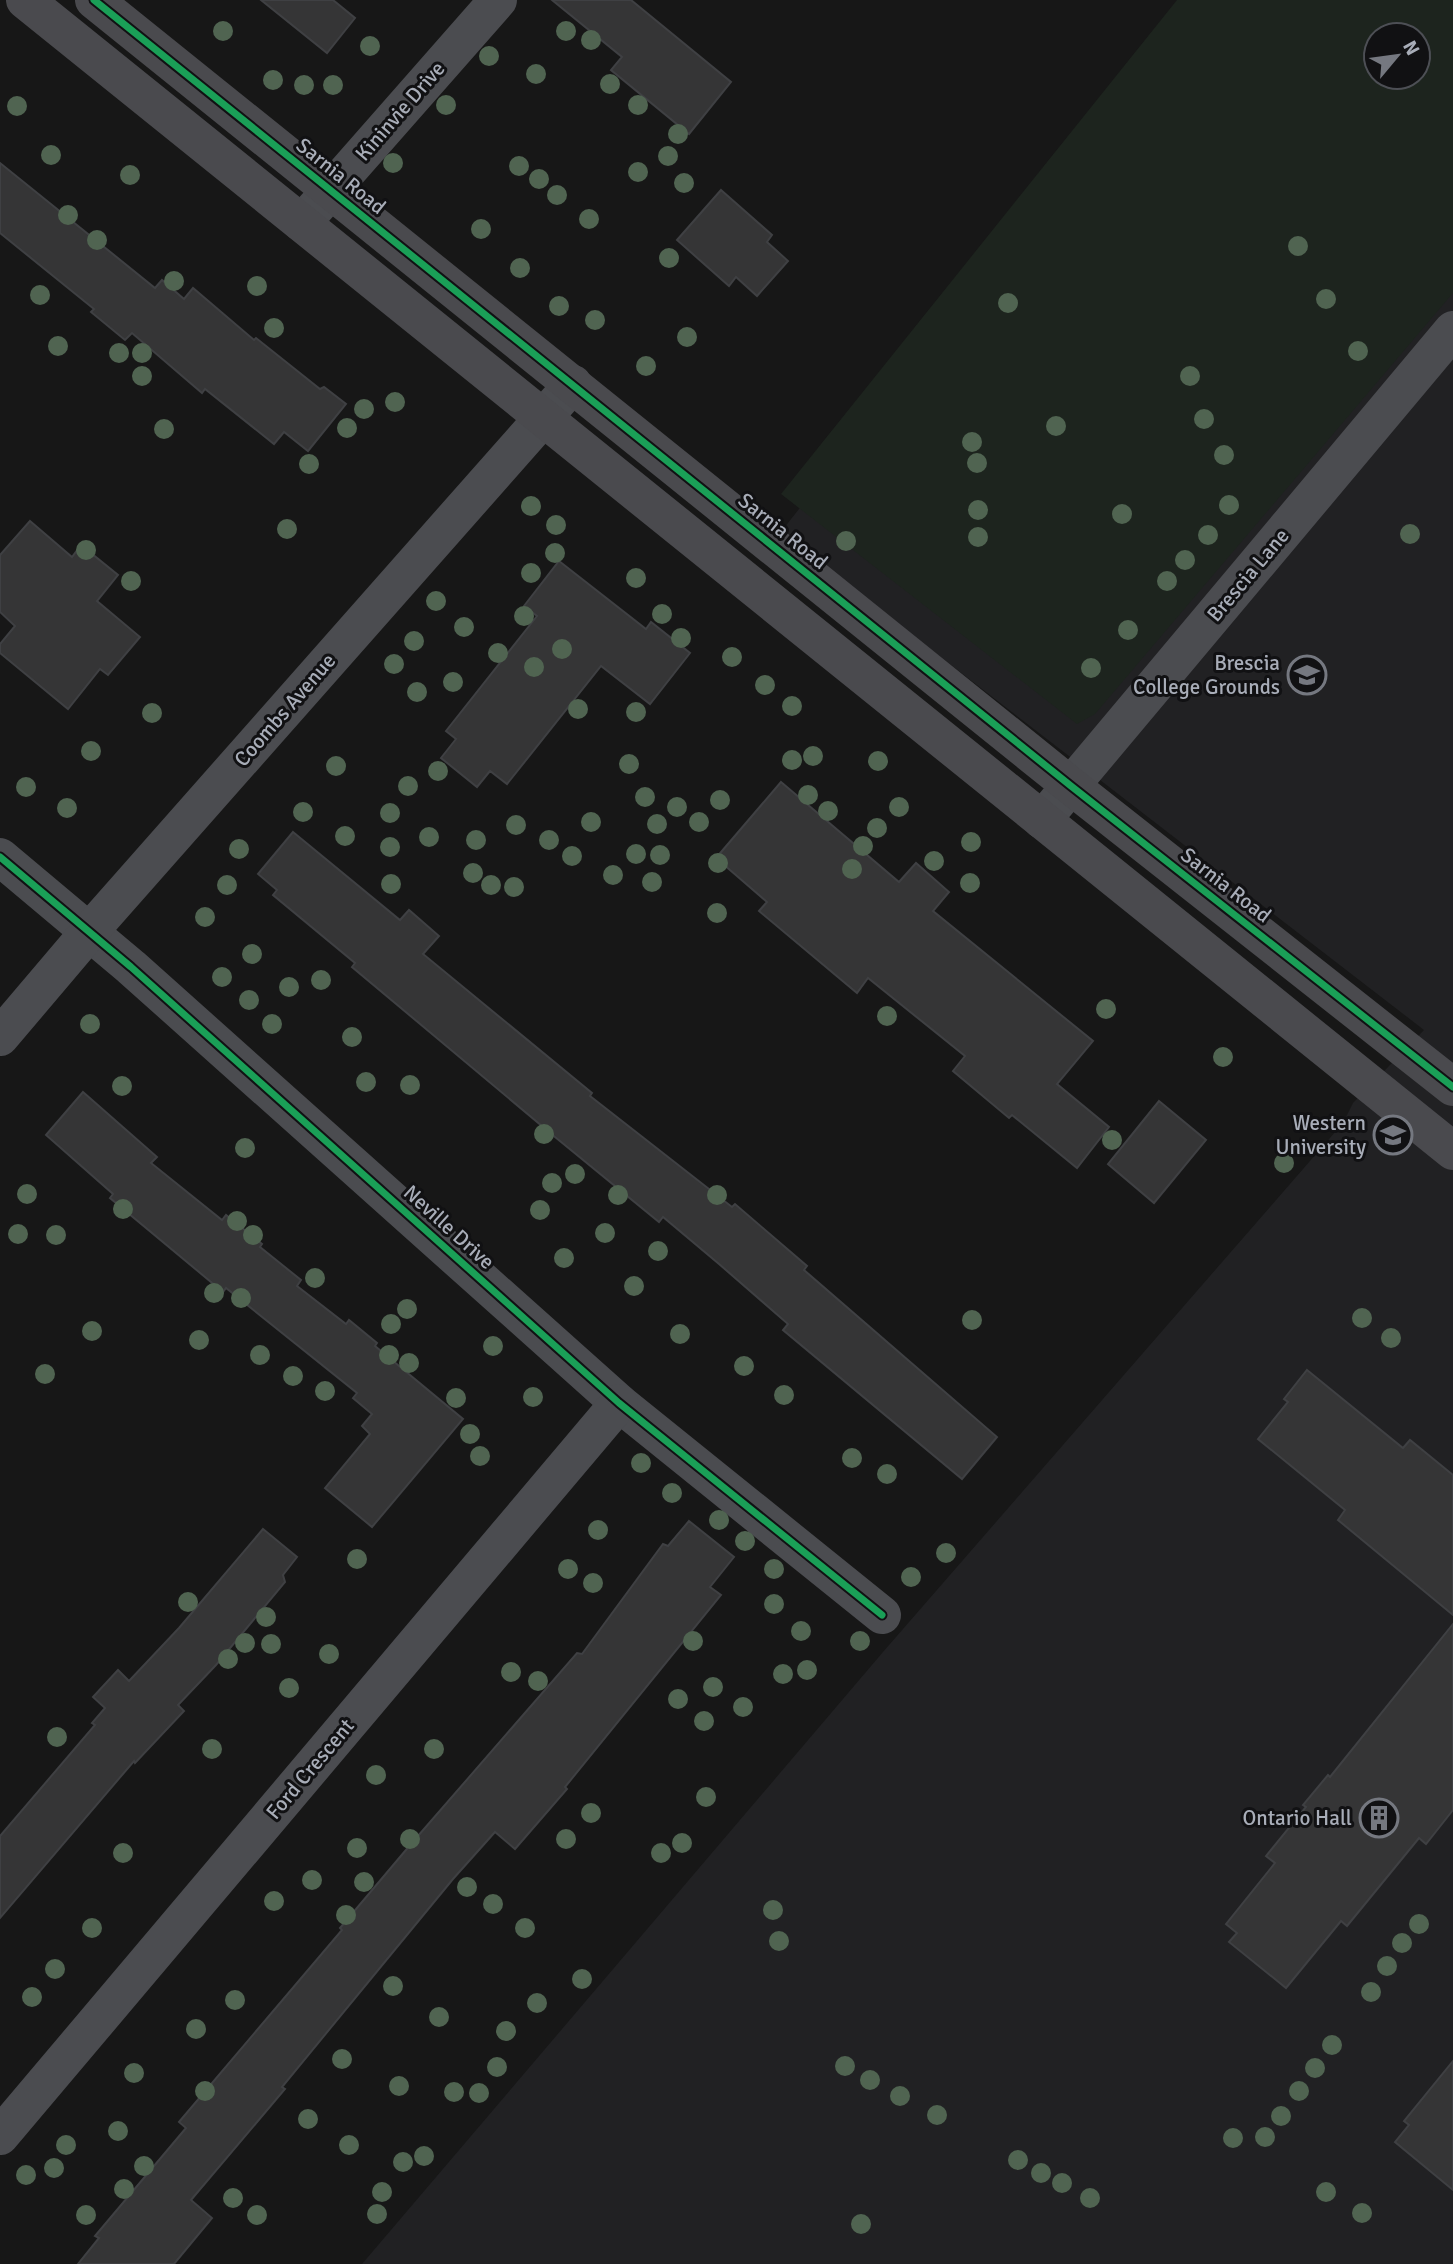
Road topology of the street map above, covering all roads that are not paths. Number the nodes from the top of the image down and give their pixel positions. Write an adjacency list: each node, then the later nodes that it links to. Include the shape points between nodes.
1 (25, 0): 5 (main road)
2 (94, 0): 4 (main road, Sarnia Road)
3 (498, 0): 4 (street, Kininvie Drive)
4 (331, 190): 5 (street, Kininvie Drive); 7 (main road, Sarnia Road)
5 (302, 223): 8 (main road)
6 (1453, 330): 9 (street, Brescia Lane)
7 (573, 384): 8 (street, Coombs Avenue); 9 (main road, Sarnia Road)
8 (542, 417): 10 (main road); 12 (street, Coombs Avenue)
9 (1071, 786): 10 (street, Brescia Lane); 14 (main road, Sarnia Road)
10 (1042, 820): 15 (main road)
11 (0, 857): 12 (street, Neville Drive)
12 (89, 932): 13 (street, Coombs Avenue); 16 (street, Neville Drive)
13 (0, 1037)
14 (1453, 1087)
15 (1453, 1152)
16 (619, 1403): 17 (street, Neville Drive); 18 (street, Ford Crescent)
17 (882, 1615)
18 (0, 2136)

